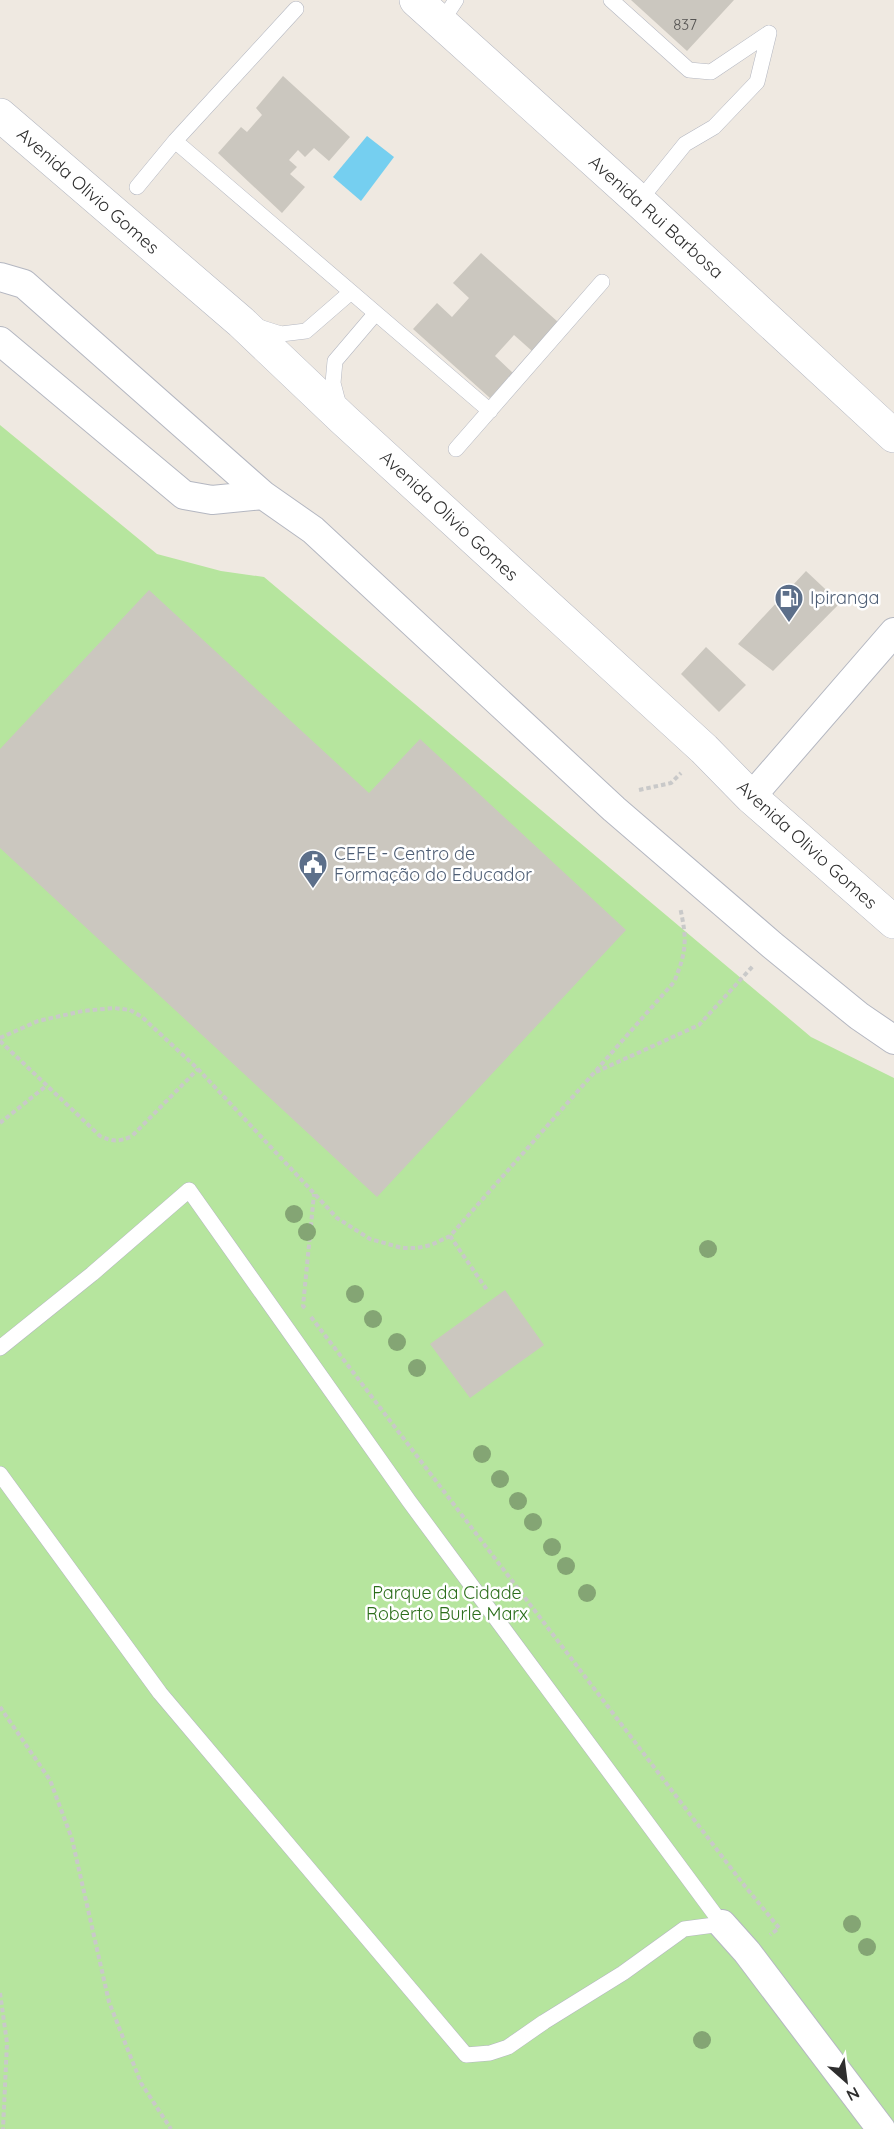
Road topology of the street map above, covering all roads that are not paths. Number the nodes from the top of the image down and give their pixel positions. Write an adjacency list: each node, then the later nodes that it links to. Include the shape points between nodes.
1 (416, 0): 4 (main road, Avenida Rui Barbosa)
2 (611, 0): 8 (lane, via 689,70 711,72 769,33 757,82 714,127 685,144)
3 (296, 9): 6 (lane)
4 (448, 12): 8 (main road, Avenida Rui Barbosa)
5 (0, 115): 13 (main road, Avenida Olivio Gomes)
6 (175, 141): 7 (lane); 11 (lane)
7 (137, 187)
8 (639, 201): 17 (main road, Avenida Rui Barbosa)
9 (12, 280): 19 (street)
10 (602, 282): 15 (lane)
11 (351, 292): 12 (lane); 13 (lane, via 306,331 281,334)
12 (375, 314): 15 (lane); 16 (lane, via 334,361 333,383)
13 (241, 322): 16 (main road, Avenida Olivio Gomes)
14 (0, 341): 19 (street, via 184,495 212,500)
15 (490, 411): 18 (lane)
16 (343, 419): 21 (main road, Avenida Olivio Gomes, via 704,749)
17 (894, 436)
18 (456, 449)
19 (263, 495): 23 (street, via 313,530 614,809 772,945)
20 (894, 632): 21 (street)
21 (751, 797): 22 (main road, Avenida Olivio Gomes)
22 (894, 922)
23 (894, 1040)
24 (0, 1348): 26 (lane, via 189,1190 409,1501)
25 (0, 1474): 26 (lane, via 160,1694 466,2055 490,2054 508,2047 684,1929)
26 (722, 1924): 27 (street)
27 (881, 2129)

